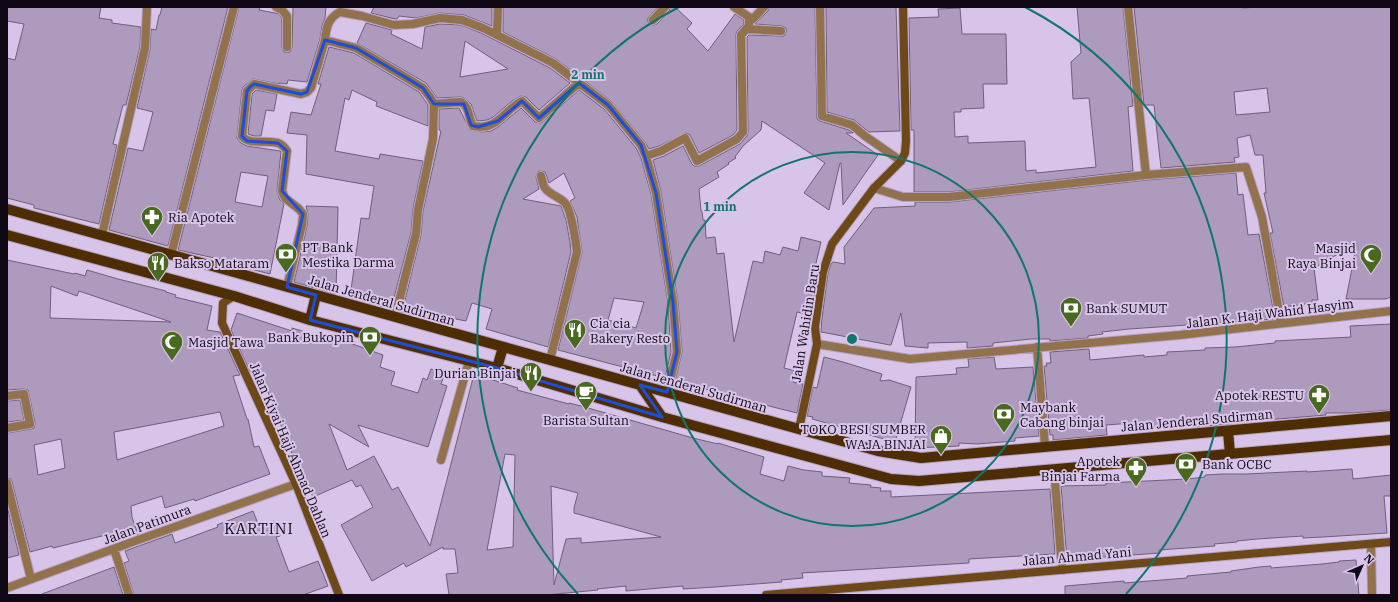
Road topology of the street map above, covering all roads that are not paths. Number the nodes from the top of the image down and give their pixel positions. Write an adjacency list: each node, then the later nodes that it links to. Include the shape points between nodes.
1 (147, 7): 27 (street, via 145,48)
2 (234, 7): 28 (street)
3 (276, 7): 17 (street, via 287,16)
4 (498, 7): 15 (street)
5 (665, 7): 12 (street)
6 (734, 7): 11 (street)
7 (764, 7): 11 (street, via 753,19)
8 (820, 7): 21 (street, via 822,116 852,124)
9 (903, 7): 21 (street, via 906,141)
10 (1128, 7): 22 (street)
11 (749, 17): 13 (street, via 749,26)
12 (654, 20)
13 (746, 29): 14 (street); 20 (street, via 741,35 743,132 697,161 685,138)
14 (781, 31)
15 (497, 35): 16 (street, via 462,20 440,18 394,25 340,12 330,19); 18 (street, via 553,63)
16 (325, 40): 19 (street, via 356,48 423,88); 29 (street, via 311,88 307,92 301,94 254,84 247,91 242,136 247,141 278,143 288,151 282,191 285,198 303,214)
17 (287, 47)
18 (579, 83): 19 (street, via 539,118 522,101 498,121 478,127 470,122 464,104 458,101); 20 (street, via 608,105 641,145)
19 (434, 104): 33 (street, via 433,139 418,210 416,234)
20 (646, 156): 43 (street, via 656,193 673,302 677,352)
21 (901, 161): 24 (street, Jalan Wahidin Baru)
22 (1146, 175): 24 (street, via 949,197 903,197); 35 (street, via 1246,167 1262,217)
23 (541, 176): 39 (street, via 549,193 565,202 568,207 577,252)
24 (874, 188): 36 (street, Jalan Wahidin Baru, via 832,244 823,272 815,327)
25 (7, 209): 27 (main road, Jalan Jenderal Sudirman)
26 (7, 235): 31 (main road)
27 (102, 236): 28 (main road, Jalan Jenderal Sudirman)
28 (171, 255): 29 (main road, Jalan Jenderal Sudirman)
29 (287, 287): 30 (main road, Jalan Jenderal Sudirman)
30 (316, 295): 33 (main road, Jalan Jenderal Sudirman); 34 (main road)
31 (234, 296): 34 (main road); 56 (street, Jalan Kiyai Haji Ahmad Dahlan, via 223,303 222,323)
32 (1391, 311): 35 (street, Jalan K. Haji Wahid Hasyim)
33 (394, 317): 37 (main road, Jalan Jenderal Sudirman)
34 (310, 320): 40 (main road)
35 (1281, 324): 38 (street, Jalan K. Haji Wahid Hasyim)
36 (817, 344): 38 (street, Jalan K. Haji Wahid Hasyim, via 910,359); 48 (street, Jalan Wahidin Baru)
37 (503, 347): 39 (main road, Jalan Jenderal Sudirman); 41 (main road)
38 (1037, 347): 51 (street)
39 (550, 360): 42 (main road, Jalan Jenderal Sudirman)
40 (469, 361): 41 (main road); 53 (street)
41 (497, 368): 46 (main road)
42 (640, 385): 43 (main road, Jalan Jenderal Sudirman); 46 (main road)
43 (667, 392): 48 (main road, Jalan Jenderal Sudirman)
44 (7, 396): 47 (street, via 24,394 30,424)
45 (1391, 416): 49 (main road, Jalan Jenderal Sudirman)
46 (662, 417): 54 (main road, via 891,479 920,481)
47 (7, 428)
48 (799, 429): 51 (main road, Jalan Jenderal Sudirman, via 878,451 921,458)
49 (1228, 431): 51 (main road, Jalan Jenderal Sudirman); 52 (main road)
50 (1391, 440): 52 (main road)
51 (1045, 446)
52 (1230, 454): 54 (main road)
53 (441, 460)
54 (1054, 469): 60 (street)
55 (7, 483): 61 (street)
56 (296, 484): 59 (street, Jalan Patimura); 65 (street, Jalan Kiyai Haji Ahmad Dahlan)
57 (1391, 542): 58 (street, Jalan Ahmad Yani)
58 (1371, 544): 60 (street, Jalan Ahmad Yani); 67 (street)
59 (114, 549): 61 (street, Jalan Patimura); 64 (street)
60 (1062, 570): 63 (street, Jalan Ahmad Yani)
61 (31, 578): 62 (street, Jalan Patimura)
62 (7, 588)
63 (826, 593): 66 (street, Jalan Ahmad Yani)
64 (129, 595)
65 (339, 595)
66 (771, 595)
67 (1372, 595)

